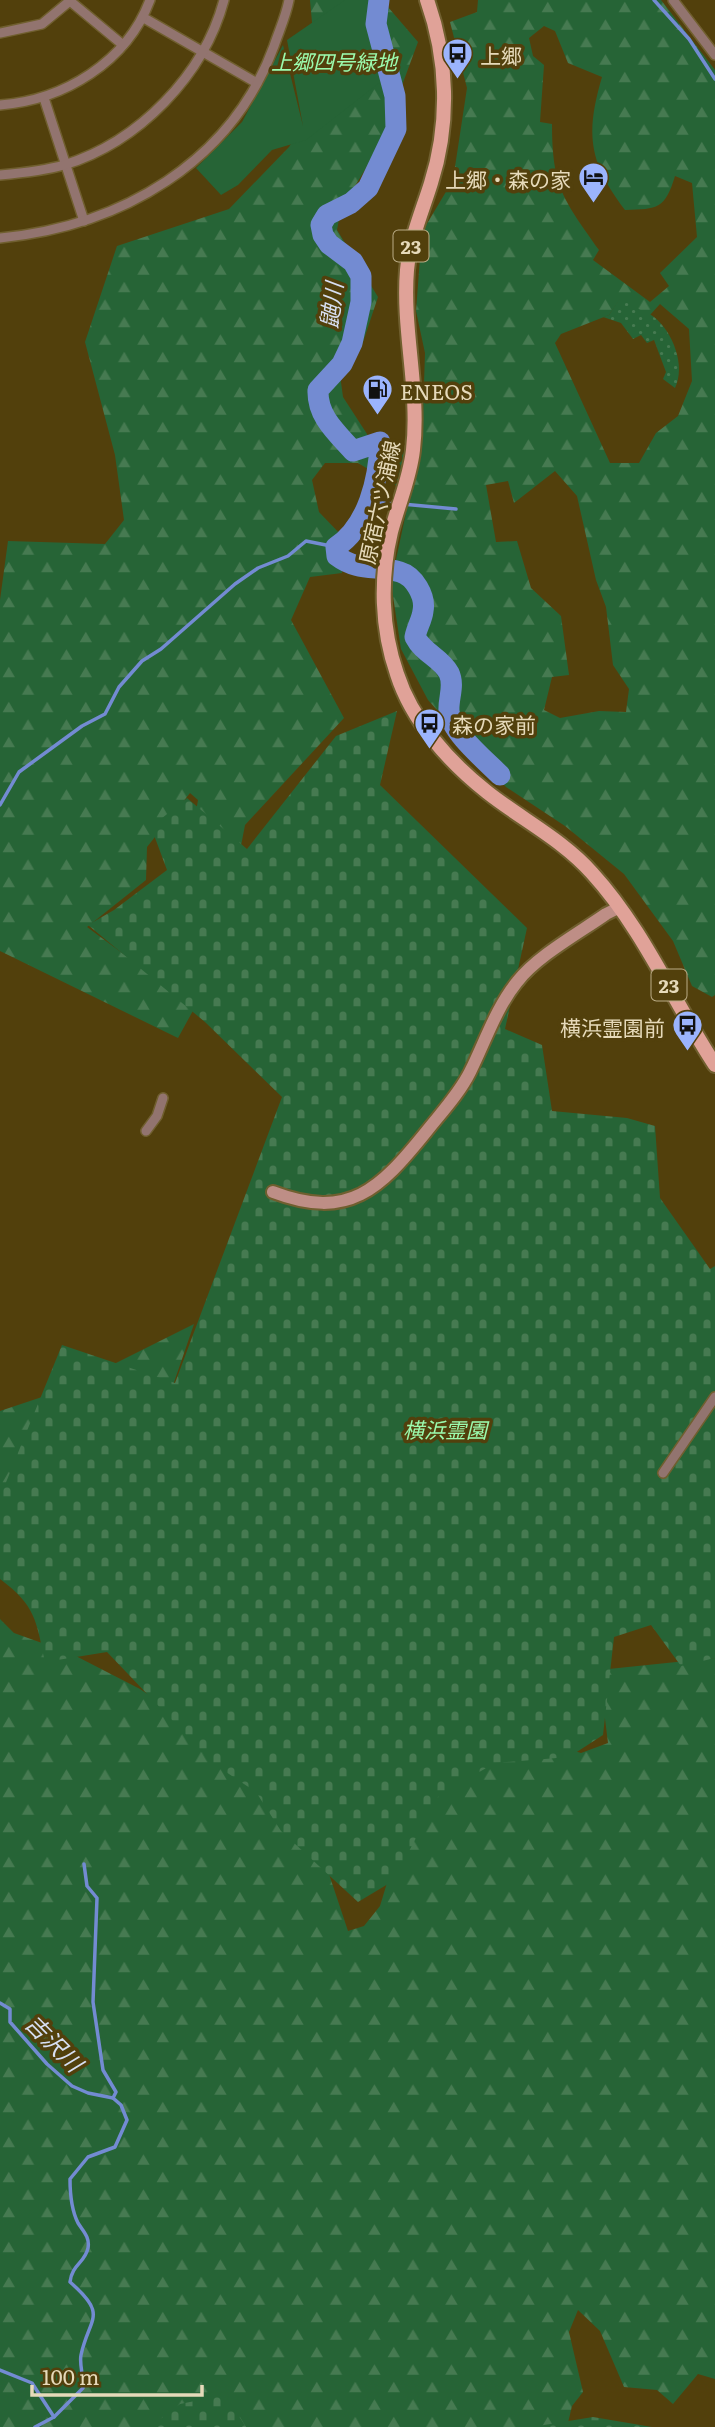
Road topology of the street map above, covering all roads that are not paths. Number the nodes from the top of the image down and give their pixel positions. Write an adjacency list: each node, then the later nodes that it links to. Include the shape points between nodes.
1 (150, 0): 7 (street)
2 (224, 0): 10 (street)
3 (289, 0): 12 (street)
4 (427, 0): 19 (main road, 原宿六ツ浦線 / 23, via 441,48 444,114 439,154 407,268 413,451 384,569 390,650 411,704 435,741 486,792 591,870)
5 (673, 0): 11 (street)
6 (71, 1): 8 (street, via 41,24); 9 (street)
7 (144, 18): 9 (street); 10 (street)
8 (0, 33)
9 (124, 46): 13 (street, via 95,71)
10 (203, 53): 12 (street); 15 (street, via 151,115 121,138)
11 (715, 55)
12 (257, 83): 17 (street, via 240,116 178,173 130,203)
13 (44, 98): 14 (street); 15 (street)
14 (0, 105)
15 (67, 164): 16 (street); 17 (street)
16 (0, 175)
17 (84, 221): 18 (street)
18 (0, 238)
19 (620, 907): 20 (main road, 原宿六ツ浦線 / 23); 23 (street, via 523,974 502,1005 462,1086 380,1184 352,1199 332,1203 306,1202)
20 (715, 1065)
21 (163, 1098): 22 (street)
22 (146, 1131)
23 (273, 1192)
24 (715, 1397): 25 (street)
25 (663, 1473)

